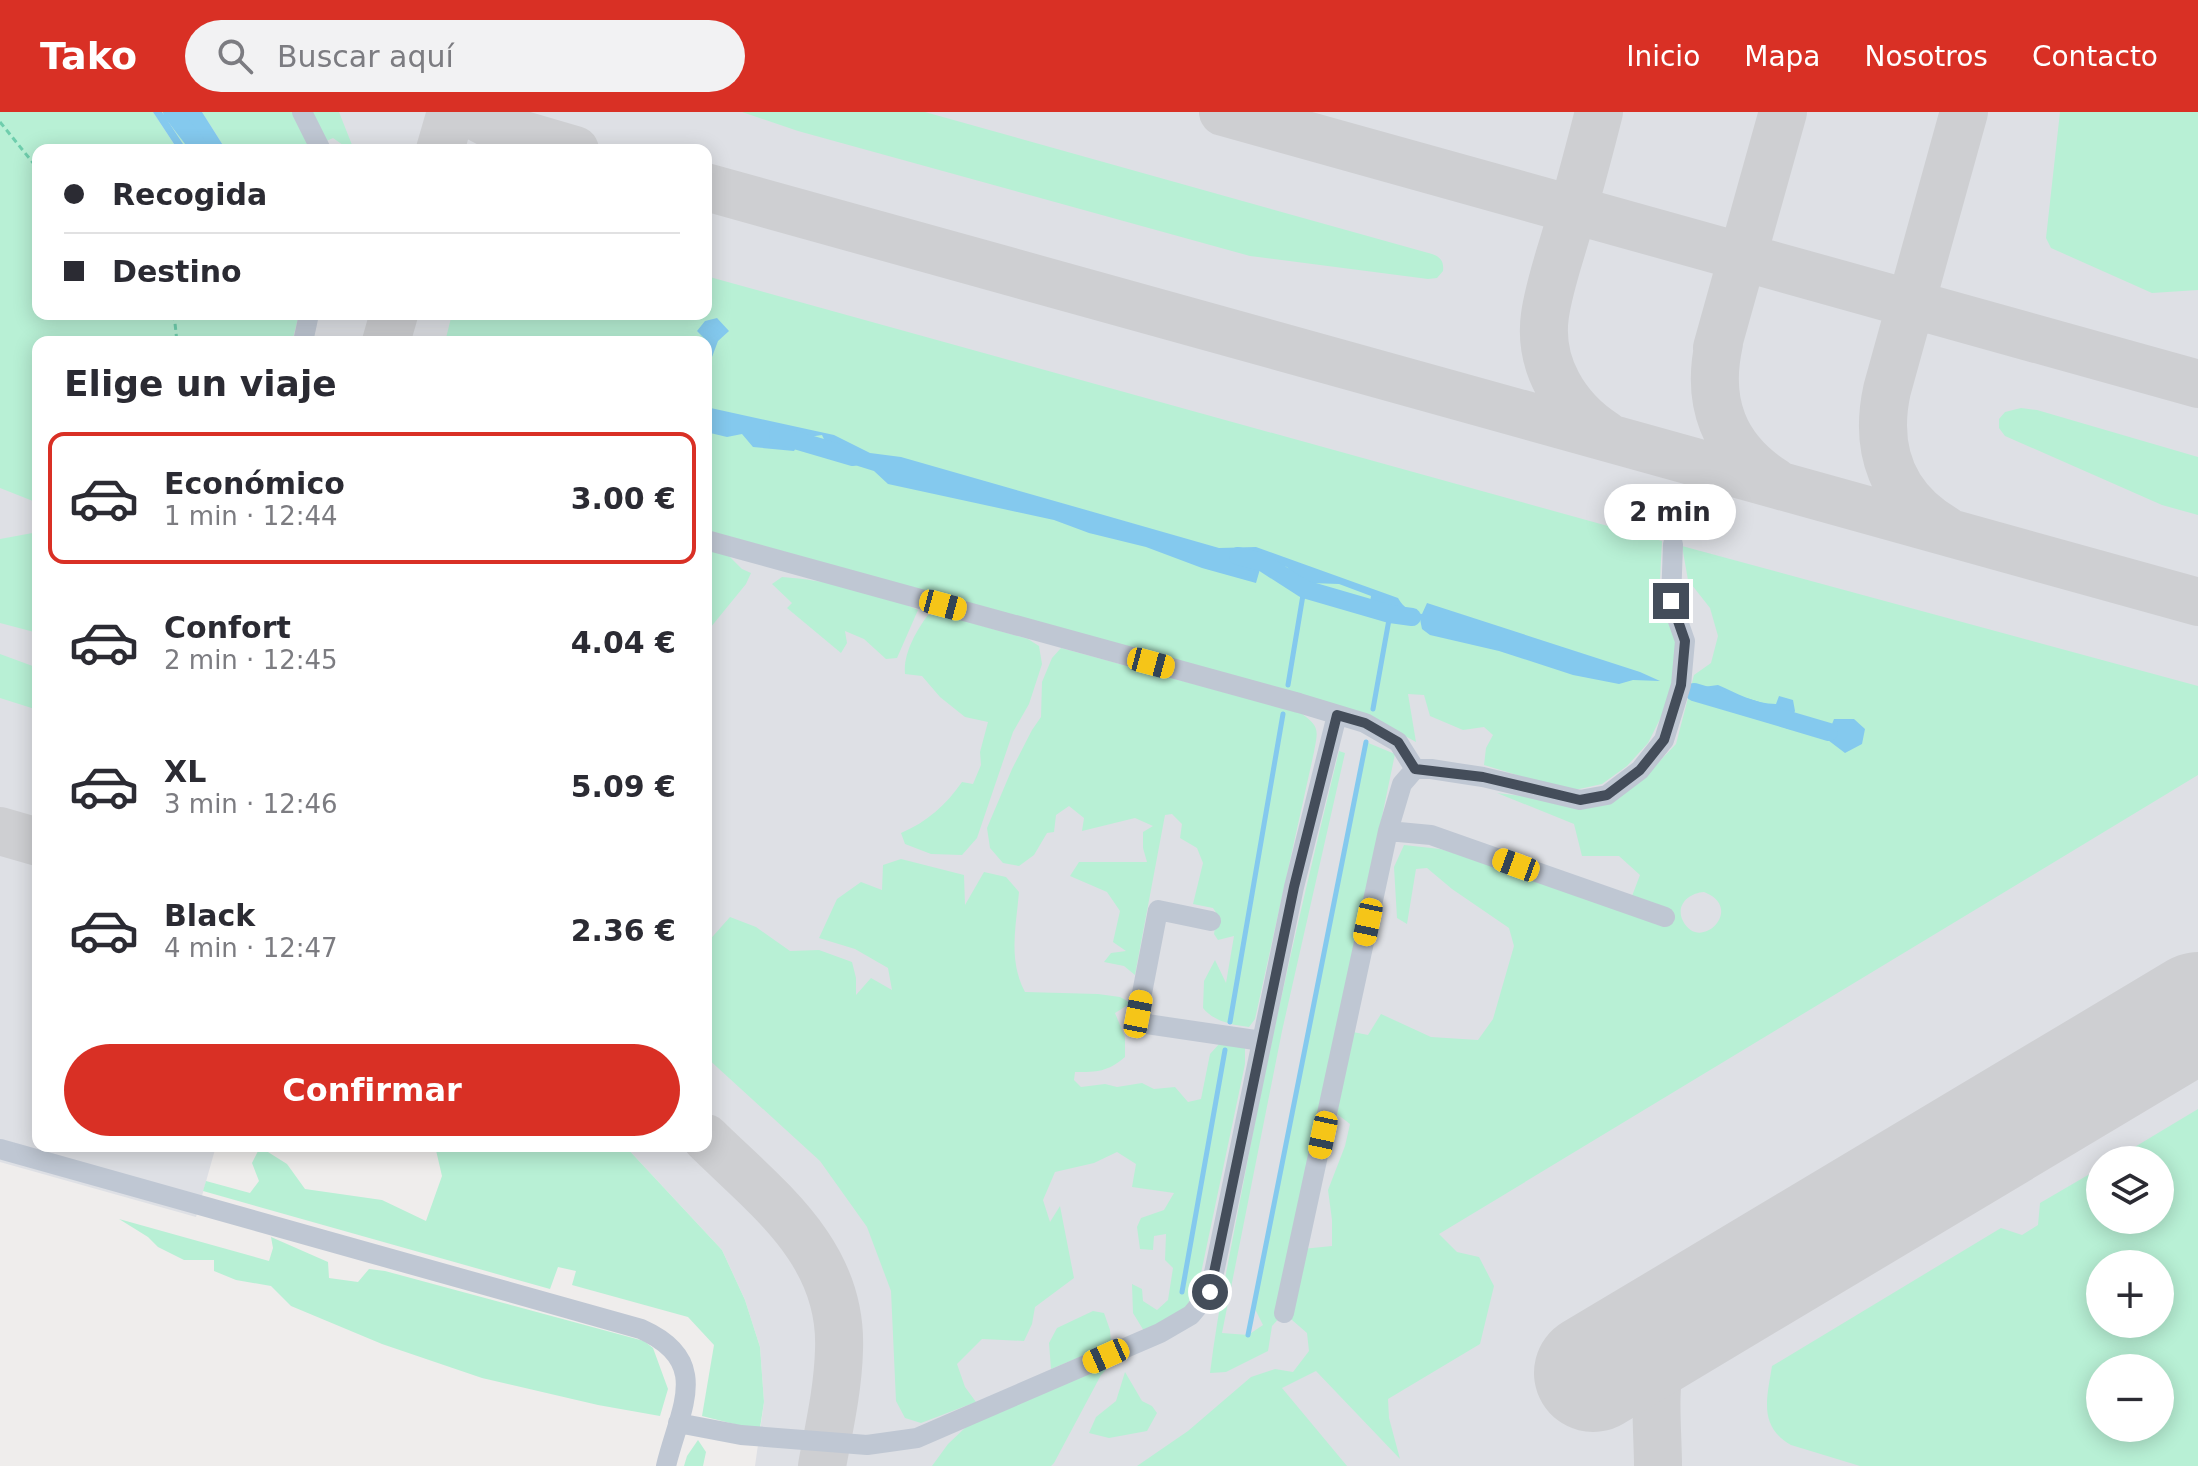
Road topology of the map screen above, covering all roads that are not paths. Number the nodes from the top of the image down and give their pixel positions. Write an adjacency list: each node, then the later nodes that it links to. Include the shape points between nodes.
1 (302, 112): 2 (lane)
2 (319, 144)
3 (712, 542): 5 (lane)
4 (1673, 544): 6 (lane, via 1671,601 1685,641 1681,685 1664,740 1640,770 1607,795 1580,800 1483,777)
5 (1337, 715): 6 (lane, via 1365,723 1398,742); 10 (lane)
6 (1415, 769): 7 (lane, via 1402,784)
7 (1388, 831): 8 (lane, via 1431,835); 12 (lane)
8 (1665, 917)
9 (1211, 921): 10 (lane, via 1158,910 1138,1014 1147,1024)
10 (1262, 1041): 13 (lane, via 1210,1292 1191,1315 917,1438 867,1445 741,1435)
11 (0, 1149): 13 (lane, via 641,1329 669,1345 686,1372)
12 (1284, 1313)
13 (678, 1423): 14 (lane)
14 (666, 1466)

